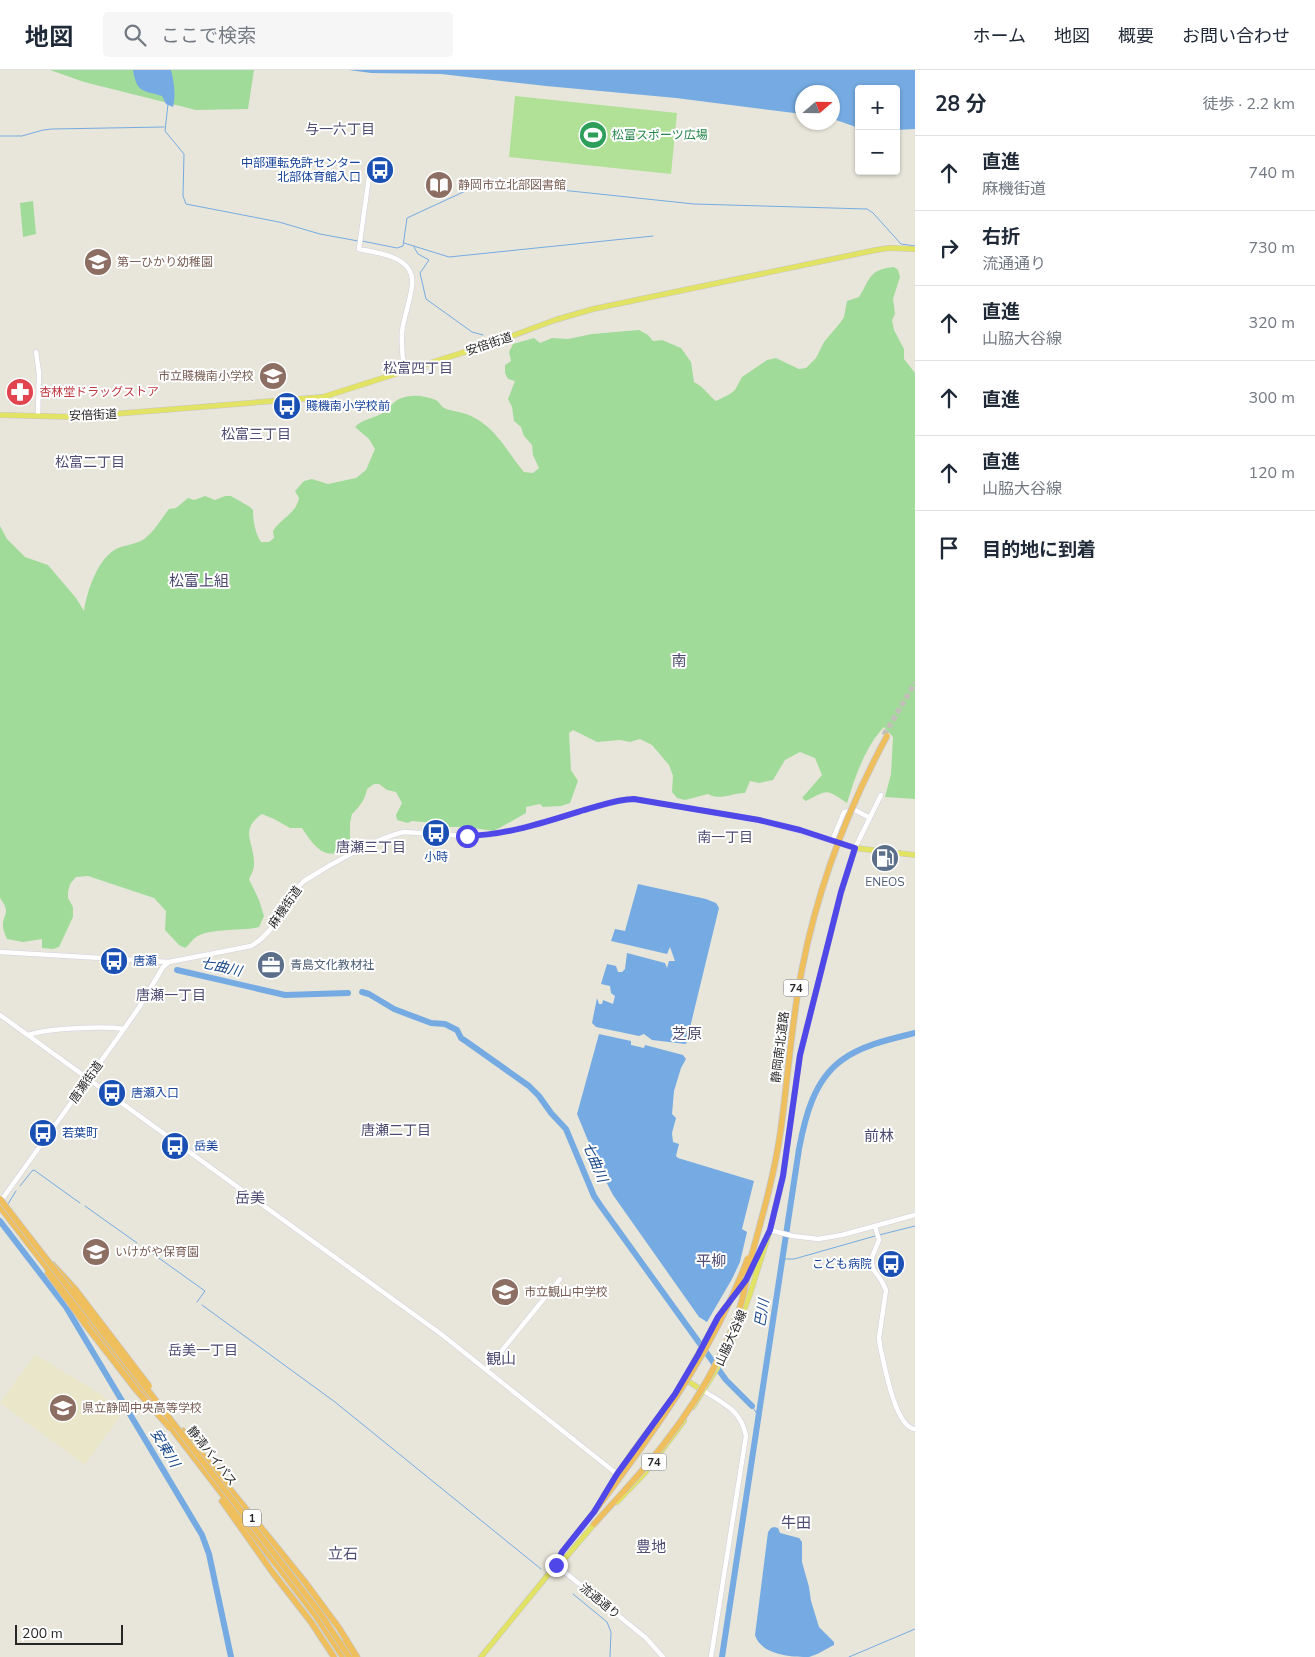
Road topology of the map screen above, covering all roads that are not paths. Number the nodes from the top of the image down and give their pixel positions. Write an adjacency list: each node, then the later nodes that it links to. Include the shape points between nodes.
1 (371, 162): 4 (street, via 359,248 387,254 402,262 411,275 412,287 402,330)
2 (915, 249): 4 (main road, 安倍街道, via 876,250 593,309)
3 (36, 352): 6 (street)
4 (404, 370): 6 (main road, 安倍街道, via 318,398 124,414)
5 (0, 414): 6 (main road, 安倍街道)
6 (38, 416)
7 (886, 736): 24 (highway, 静岡南北道路 / 74, bridge, via 845,818 812,916 794,1004 773,1161)
8 (881, 795): 9 (street)
9 (870, 818): 10 (street, via 855,810 844,812); 11 (street)
10 (832, 841): 11 (street, 麻機街道); 14 (street, 麻機街道, via 759,820 634,799 490,836 404,832 364,848 304,881 268,932 251,946)
11 (855, 848): 12 (main road, 麻機街道); 23 (main road, 74, via 800,1055)
12 (915, 855)
13 (0, 952): 14 (street, 麻機街道)
14 (169, 962): 16 (street, 唐瀬街道)
15 (0, 1015): 17 (street)
16 (124, 1029): 17 (street, via 60,1030); 18 (street, 唐瀬街道)
17 (28, 1035): 18 (street)
18 (88, 1078): 19 (street, 唐瀬街道); 27 (street)
19 (0, 1200): 25 (highway, 1); 32 (highway, 静清バイパス / 1, bridge)
20 (0, 1208): 25 (highway, 1); 30 (highway, 静清バイパス / 1, bridge)
21 (915, 1215): 22 (street)
22 (875, 1226): 23 (street, via 818,1239); 31 (street, via 879,1240 871,1260 886,1290 880,1346 894,1401 904,1424)
23 (773, 1231): 28 (main road, 山脇大谷線 / 74, bridge, via 746,1280 718,1317); 29 (main road, 山脇大谷線 / 74, via 744,1312 721,1363)
24 (751, 1253): 35 (highway, 74, bridge, via 700,1360 663,1418); 36 (highway, 74, bridge, via 739,1311 716,1363 676,1428)
25 (46, 1263): 30 (highway, 1, bridge, via 50,1279); 32 (highway, 1, bridge, via 60,1271 131,1361); 39 (highway, 1); 42 (highway, 1, via 305,1582)
26 (560, 1278): 27 (street)
27 (486, 1370): 33 (street)
28 (684, 1379): 29 (main road); 33 (main road, 74)
29 (704, 1391): 36 (main road, 74, via 645,1473); 45 (street, via 739,1416 746,1436)
30 (170, 1428): 34 (highway, 静清バイパス / 1)
31 (915, 1429)
32 (192, 1448): 37 (highway, 静清バイパス / 1, bridge)
33 (617, 1474): 35 (main road, 74)
34 (232, 1507): 39 (highway, 1); 40 (highway, 静清バイパス / 1, via 316,1616)
35 (594, 1512): 38 (main road, 74, via 562,1552)
36 (594, 1524): 38 (main road, 74)
37 (259, 1533): 41 (highway, 静清バイパス / 1, bridge); 41 (highway, 1, bridge, via 291,1568 336,1630)
38 (556, 1565): 43 (main road, 74); 44 (street, 流通通り, via 646,1638)
39 (336, 1657)
40 (343, 1657)
41 (350, 1657)
42 (357, 1657)
43 (482, 1657)
44 (663, 1657)
45 (711, 1657)

